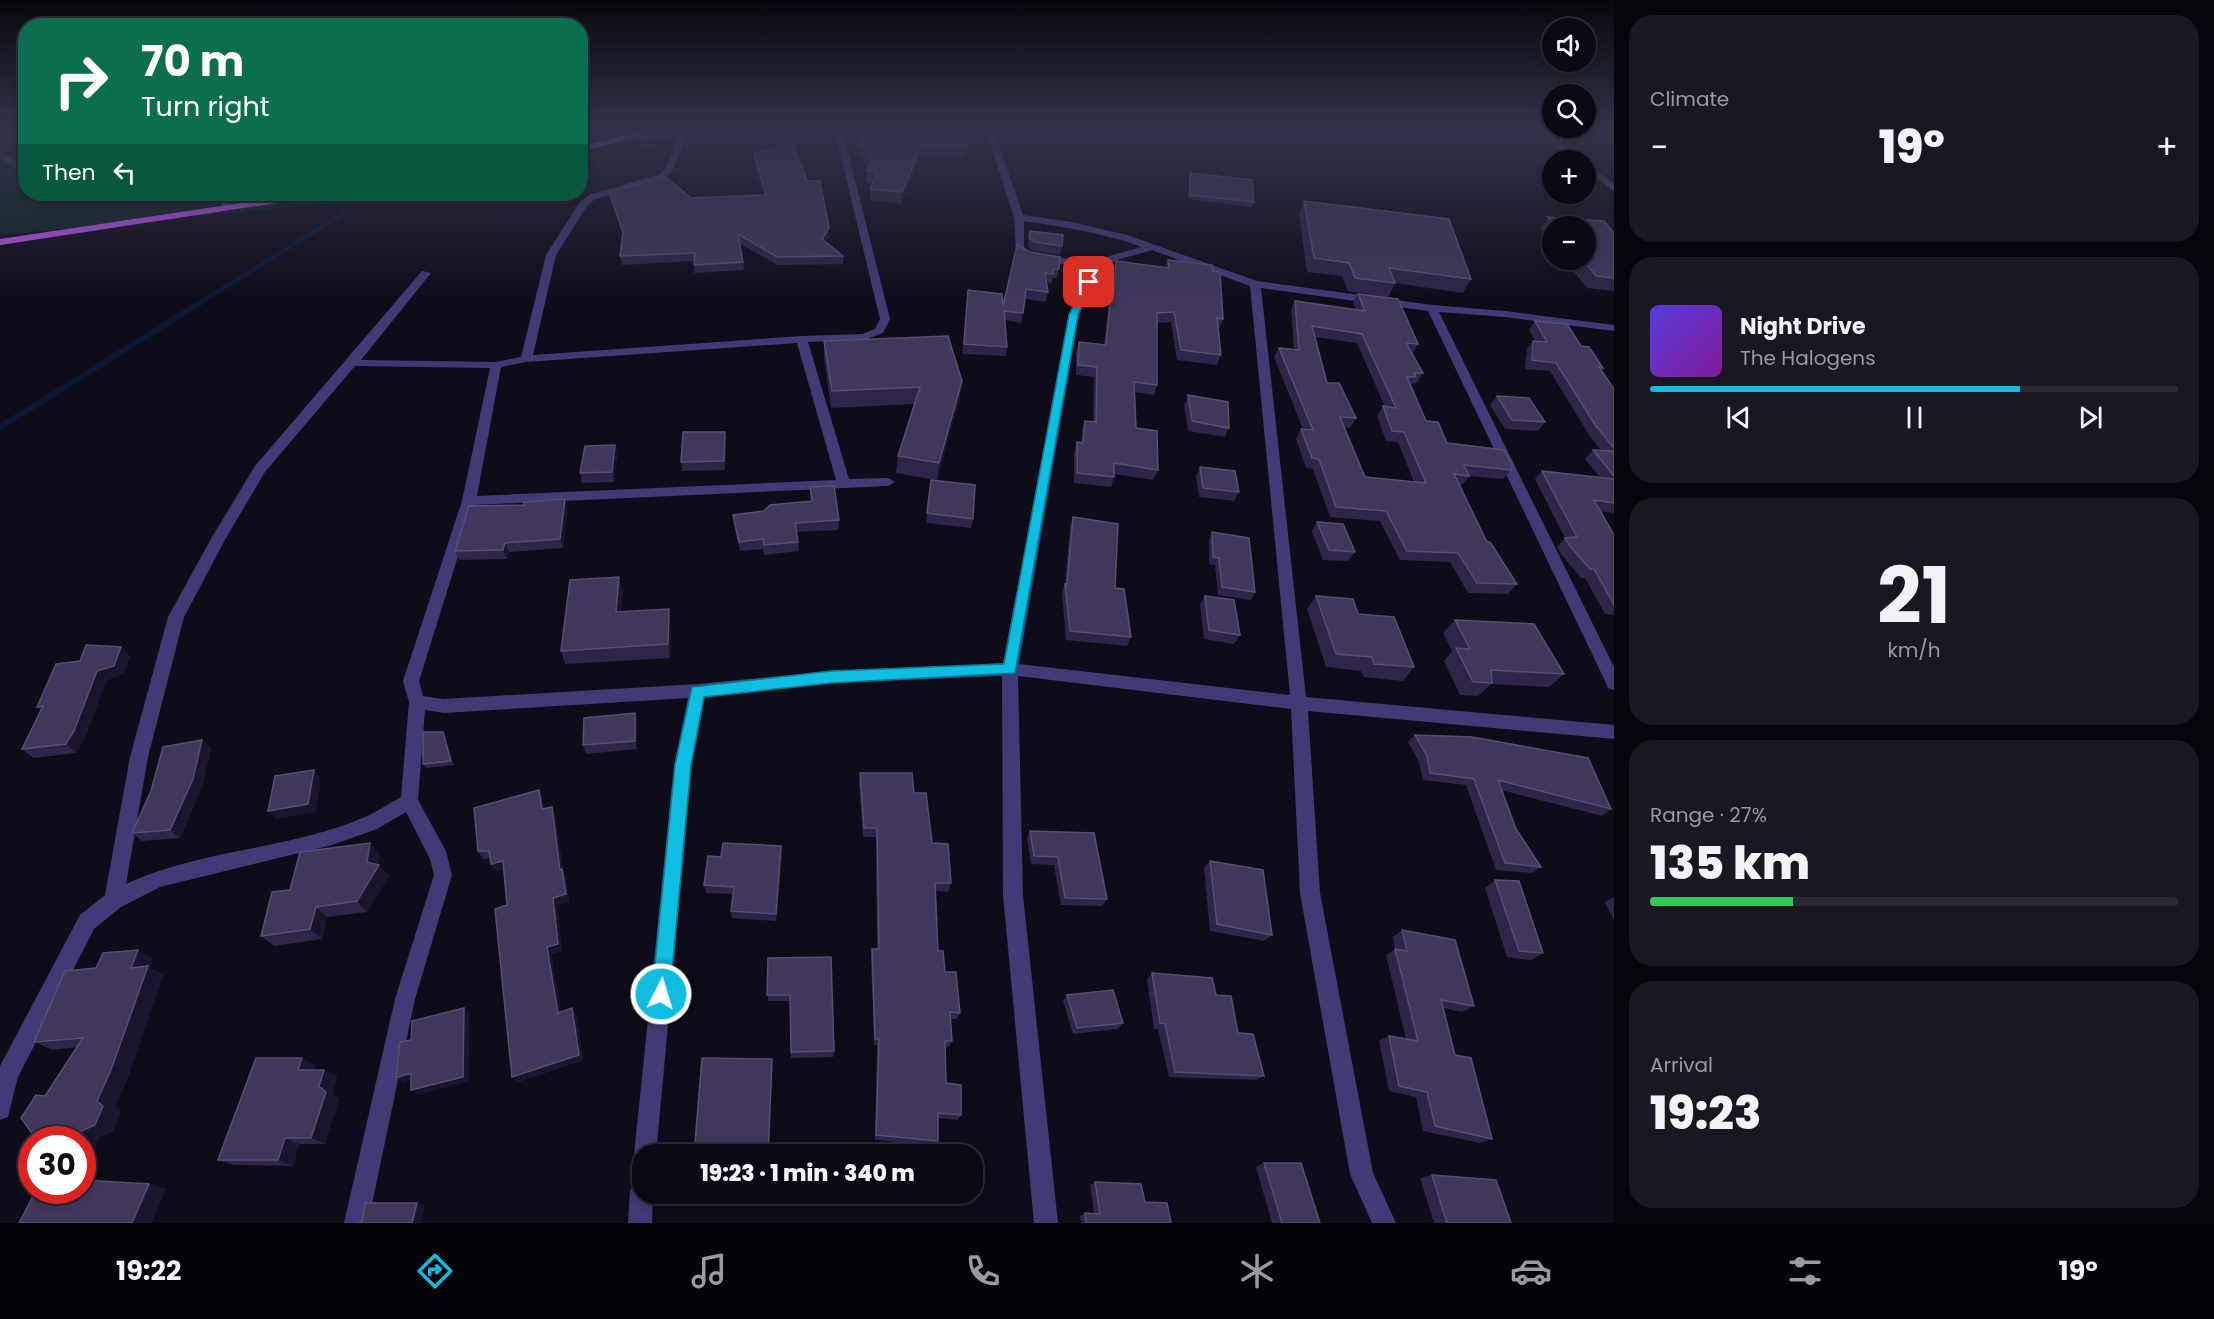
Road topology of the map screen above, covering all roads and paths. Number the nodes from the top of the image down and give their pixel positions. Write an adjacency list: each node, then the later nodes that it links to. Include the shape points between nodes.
1 (632, 185): 4 (street)
2 (852, 185): 17 (street, via 885,319 879,331 864,337)
3 (1009, 185): 9 (street)
4 (588, 200)
5 (224, 201): 8 (street)
6 (264, 201): 8 (main road)
7 (587, 201): 18 (street, via 551,255)
8 (227, 206): 10 (main road)
9 (1020, 217): 11 (street, via 1072,225); 12 (street, via 1019,248 1029,256)
10 (0, 242)
11 (1153, 247): 12 (street); 14 (street)
12 (1096, 266): 24 (street, via 1074,315)
13 (426, 273): 19 (street)
14 (1255, 284): 15 (street); 28 (street)
15 (1432, 308): 16 (street); 25 (street)
16 (1613, 329)
17 (802, 339): 18 (street); 21 (street)
18 (526, 359): 20 (street)
19 (352, 363): 20 (street); 31 (street, via 260,469 176,617 139,757)
20 (496, 365): 23 (street)
21 (843, 482): 22 (street); 23 (street)
22 (888, 482)
23 (469, 501): 27 (street, via 411,681)
24 (1010, 669): 26 (street, via 831,677); 28 (street); 37 (street, via 1013,896)
25 (1614, 682)
26 (698, 691): 27 (street, via 444,706); 33 (street, via 683,765)
27 (417, 702): 30 (street)
28 (1299, 703): 29 (street); 38 (street, via 1310,893 1362,1174)
29 (1614, 732)
30 (409, 801): 31 (street, via 371,823 332,837 158,879); 35 (street, via 439,857 443,875 405,999)
31 (114, 900): 32 (street, via 87,922 8,1074)
32 (0, 1109)
33 (646, 1144)
34 (641, 1204): 36 (street)
35 (356, 1223)
36 (640, 1223)
37 (1046, 1223)
38 (1384, 1223)

